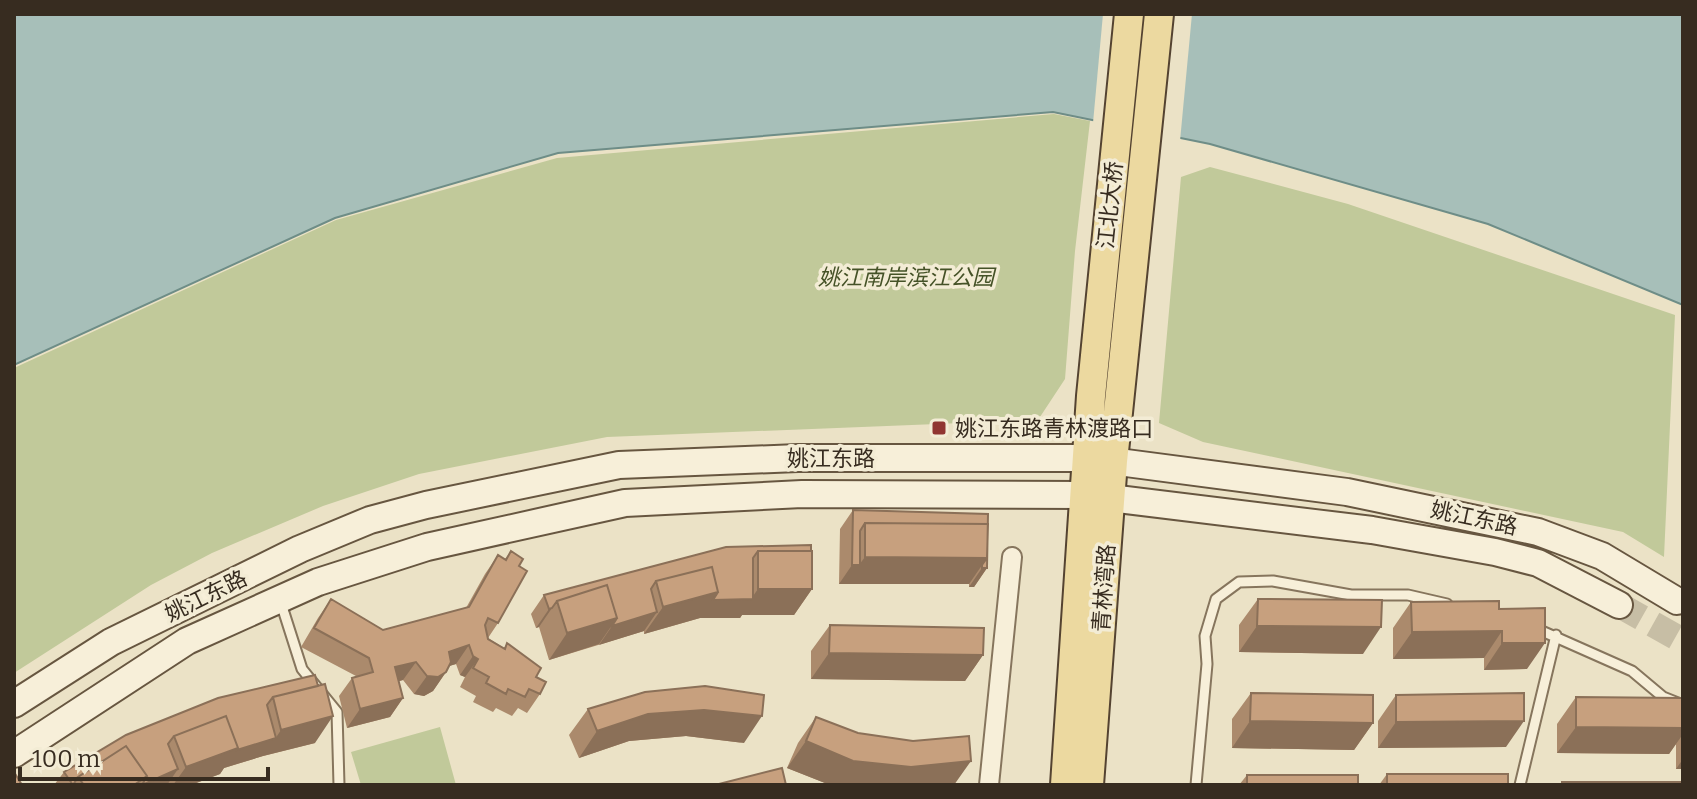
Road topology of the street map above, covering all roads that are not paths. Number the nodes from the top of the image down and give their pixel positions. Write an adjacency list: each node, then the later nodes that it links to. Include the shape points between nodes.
1 (1129, 14): 4 (main road, 江北大桥)
2 (1159, 14): 3 (main road, 江北大桥)
3 (1120, 391): 5 (main road, 青林湾路)
4 (1091, 396): 5 (main road, 青林湾路)
5 (1100, 460): 6 (main road, 青林湾路); 9 (main road, 姚江东路, via 1347,492 1538,532 1602,556); 14 (main road, 姚江东路, via 798,458 619,465 426,505 370,520 300,549 111,642)
6 (1098, 496): 8 (main road, 姚江东路, via 802,494 625,503 427,547 318,582); 10 (main road, 姚江东路, via 1372,530 1495,552 1538,563); 17 (main road, 青林湾路)
7 (1012, 557): 19 (street)
8 (280, 600): 16 (main road, 姚江东路, via 187,641); 18 (lane, via 302,669 337,712)
9 (1677, 601)
10 (1619, 605)
11 (1465, 608): 20 (lane, via 1408,595 1376,597 1273,581 1239,582 1216,599 1205,636)
12 (1517, 623): 13 (lane)
13 (1556, 635): 15 (lane, via 1632,671 1663,697); 21 (lane)
14 (14, 704)
15 (1683, 705)
16 (14, 754)
17 (1086, 784)
18 (339, 785)
19 (989, 785)
20 (1196, 785)
21 (1520, 785)

